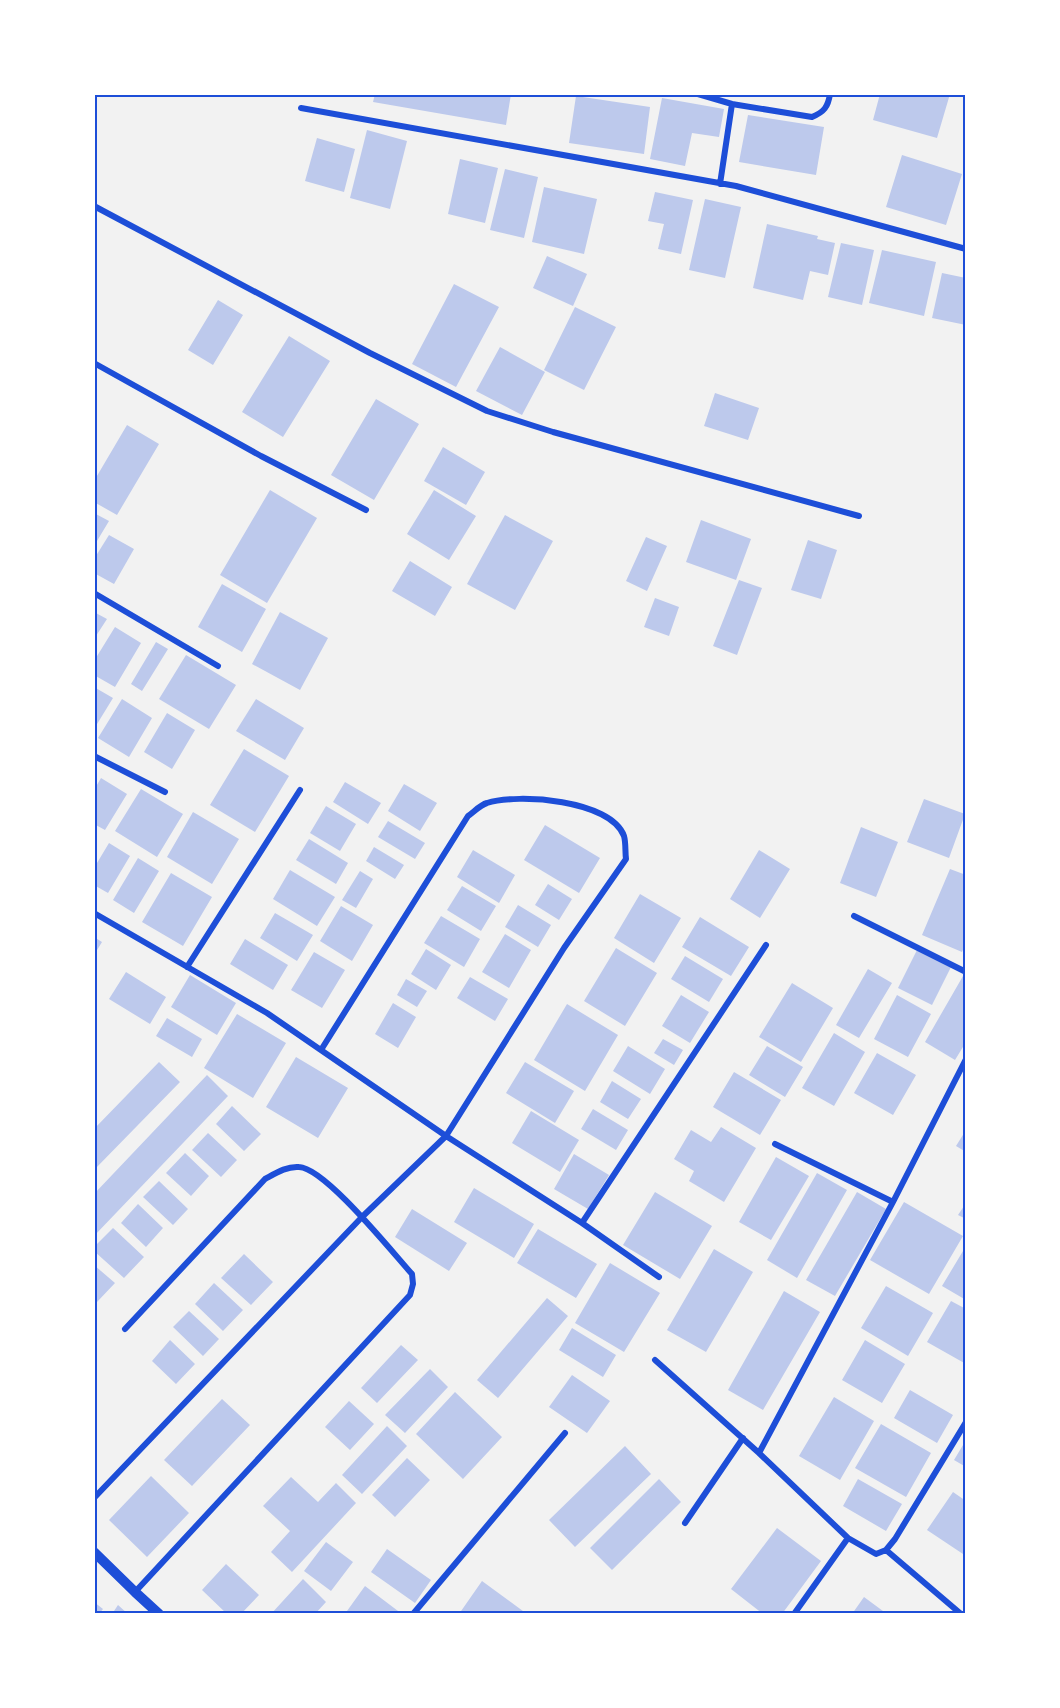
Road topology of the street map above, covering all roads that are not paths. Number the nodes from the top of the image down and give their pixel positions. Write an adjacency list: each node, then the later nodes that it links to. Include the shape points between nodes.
1 (698, 94): 3 (street)
2 (830, 94): 3 (street, via 823,113 812,117)
3 (732, 104): 5 (street)
4 (301, 108): 5 (street)
5 (720, 183): 7 (street)
6 (94, 206): 10 (street, via 487,411)
7 (966, 249)
8 (94, 363): 9 (street)
9 (366, 510)
10 (859, 516)
11 (94, 593): 12 (street)
12 (218, 666)
13 (94, 756): 15 (street)
14 (300, 790): 19 (street)
15 (165, 792)
16 (94, 913): 19 (street)
17 (854, 916): 20 (street)
18 (766, 945): 27 (street)
19 (187, 967): 21 (street, via 267,1013)
20 (966, 972)
21 (321, 1050): 23 (street); 23 (street, via 468,816 485,803 513,798 563,801 611,820 624,835 626,859 564,948)
22 (966, 1059): 25 (street)
23 (446, 1136): 26 (street); 27 (street)
24 (775, 1144): 25 (street)
25 (893, 1202): 34 (street)
26 (362, 1217): 29 (street, via 310,1169 282,1170 265,1179); 35 (street); 40 (street, via 412,1274 410,1296)
27 (582, 1223): 28 (street)
28 (659, 1277)
29 (125, 1329)
30 (655, 1360): 33 (street)
31 (966, 1422): 38 (street)
32 (565, 1433): 42 (street)
33 (743, 1438): 34 (street); 36 (street)
34 (759, 1453): 37 (street)
35 (94, 1498)
36 (686, 1523)
37 (848, 1538): 38 (street, via 876,1554); 43 (street)
38 (886, 1550): 44 (street)
39 (94, 1552): 40 (street)
40 (135, 1592): 41 (street)
41 (159, 1614)
42 (413, 1614)
43 (794, 1614)
44 (961, 1614)

